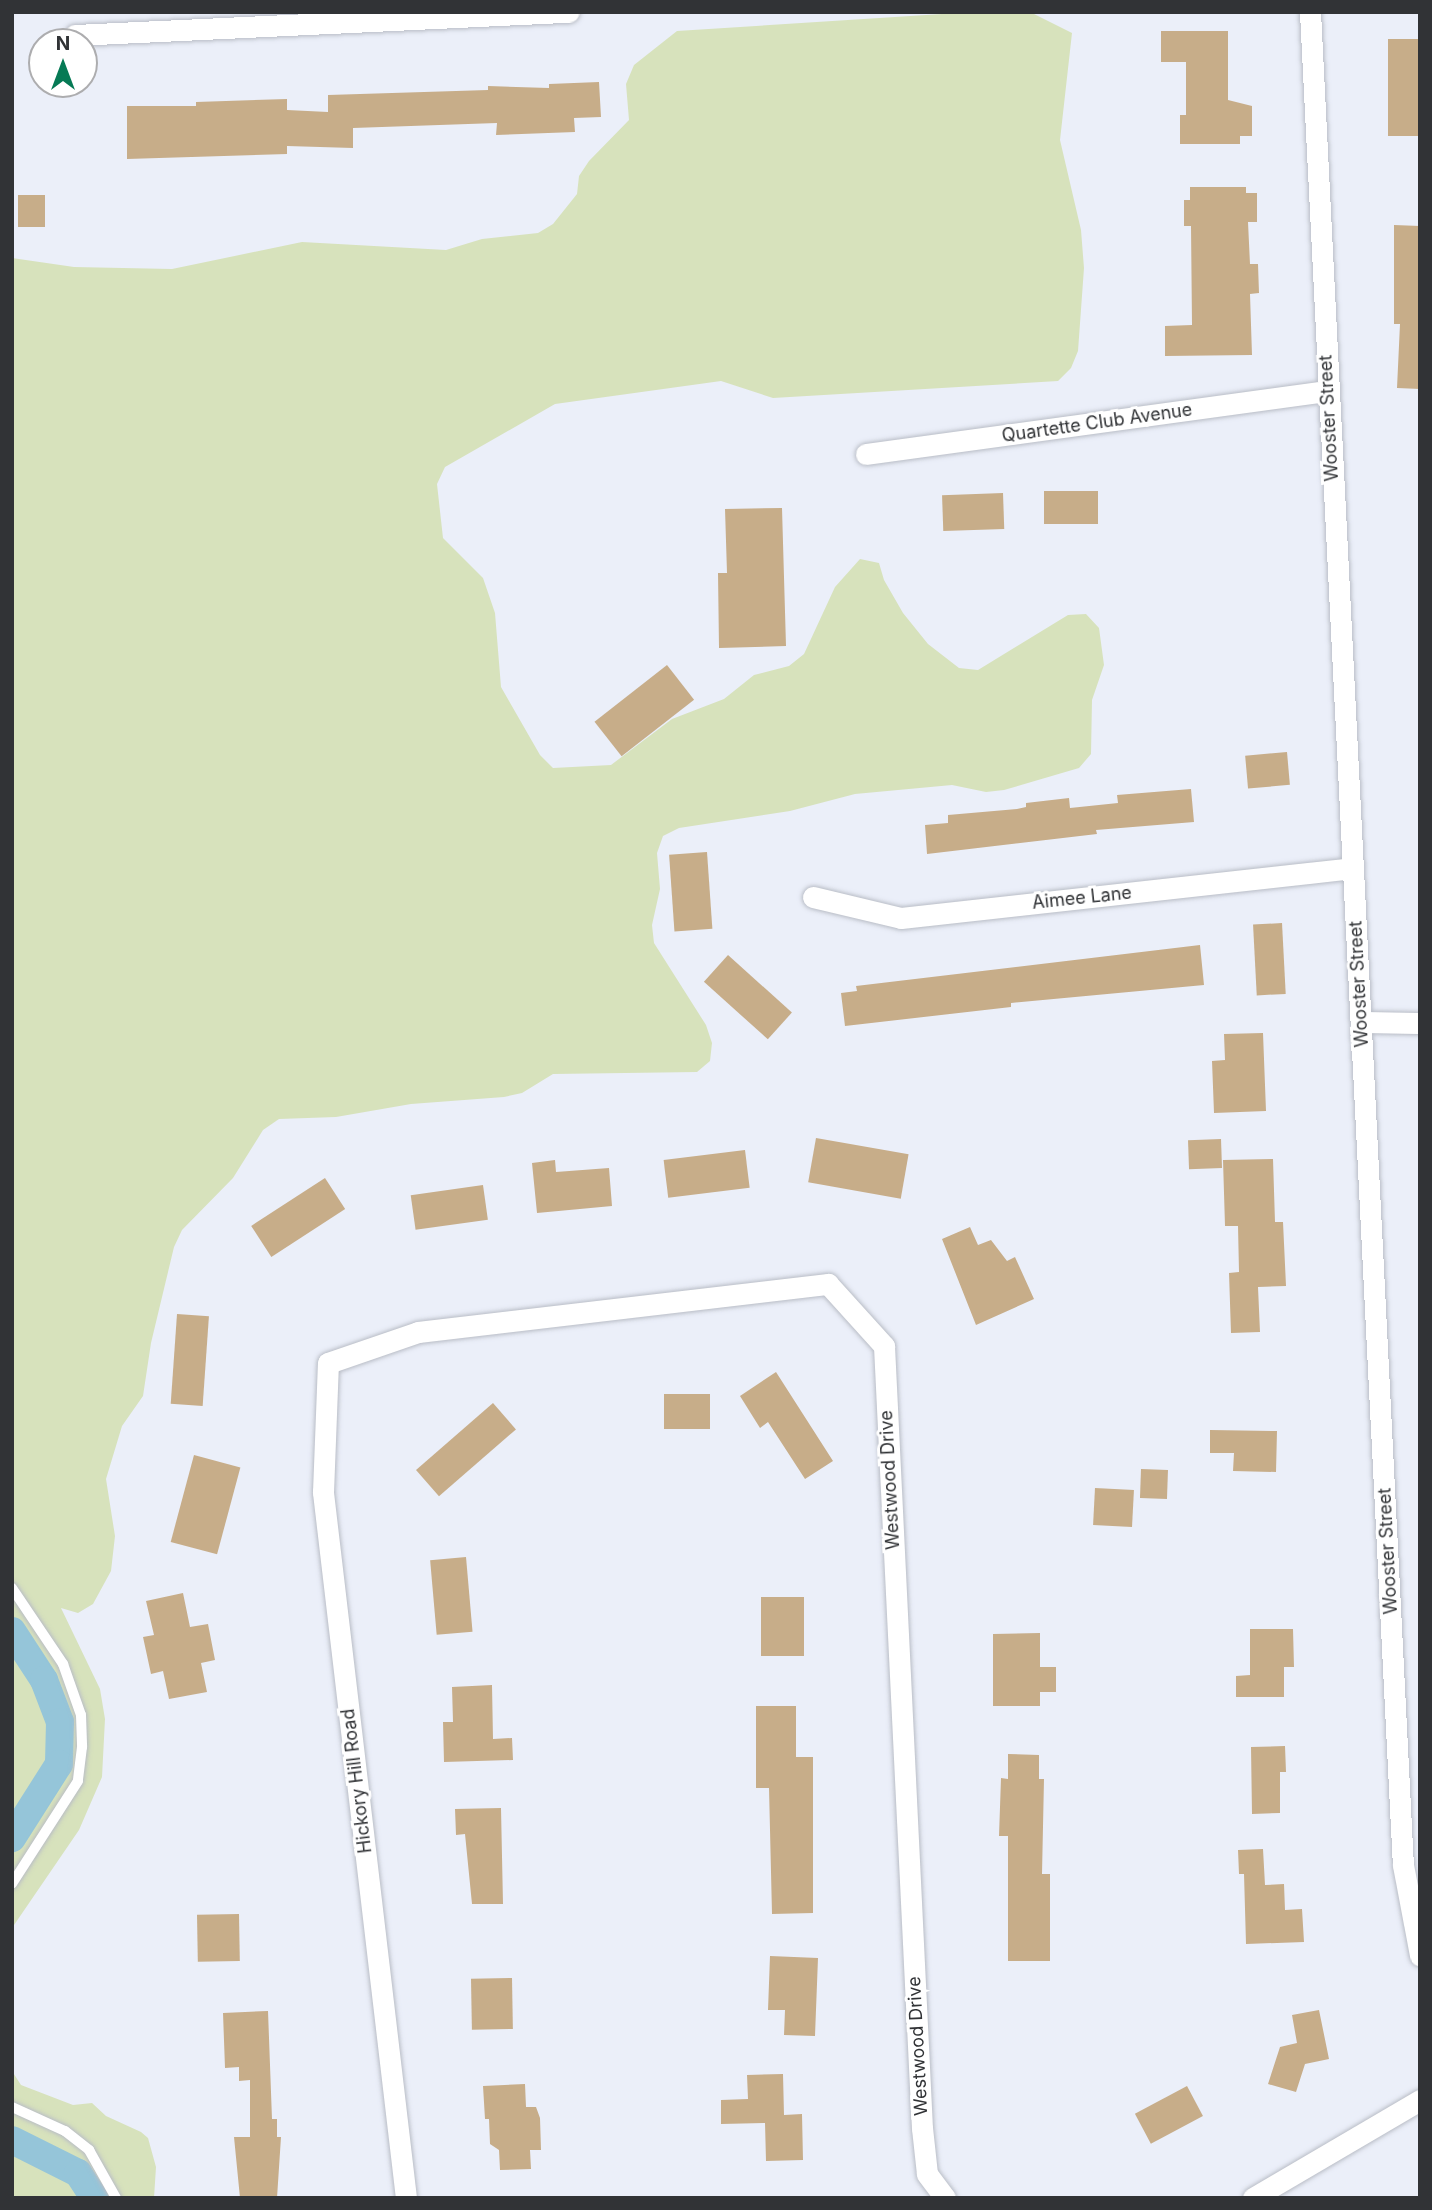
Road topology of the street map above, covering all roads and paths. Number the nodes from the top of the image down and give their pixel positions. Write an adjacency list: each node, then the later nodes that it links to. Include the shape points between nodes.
1 (568, 12): 3 (street)
2 (1310, 12): 4 (street, Wooster Street)
3 (98, 33)
4 (1328, 391): 5 (street, Quartette Club Avenue); 6 (street, Wooster Street)
5 (866, 454)
6 (1352, 868): 7 (street, Aimee Lane, via 901,918); 8 (street, Wooster Street)
7 (813, 897)
8 (1362, 1022): 9 (street); 13 (street, Wooster Street, via 1403,1865)
9 (1420, 1023)
10 (328, 1363): 17 (street, Hickory Hill Road, via 323,1492); 18 (street, Westwood Drive, via 418,1332 828,1284 884,1346 922,2128 927,2174)
11 (12, 1588): 12 (lane, via 63,1664 81,1715 82,1747 78,1781)
12 (12, 1884)
13 (1420, 1955)
14 (1420, 2099): 19 (street)
15 (12, 2107): 16 (lane, via 65,2131 89,2150)
16 (116, 2198)
17 (406, 2198)
18 (945, 2198)
19 (1253, 2198)

